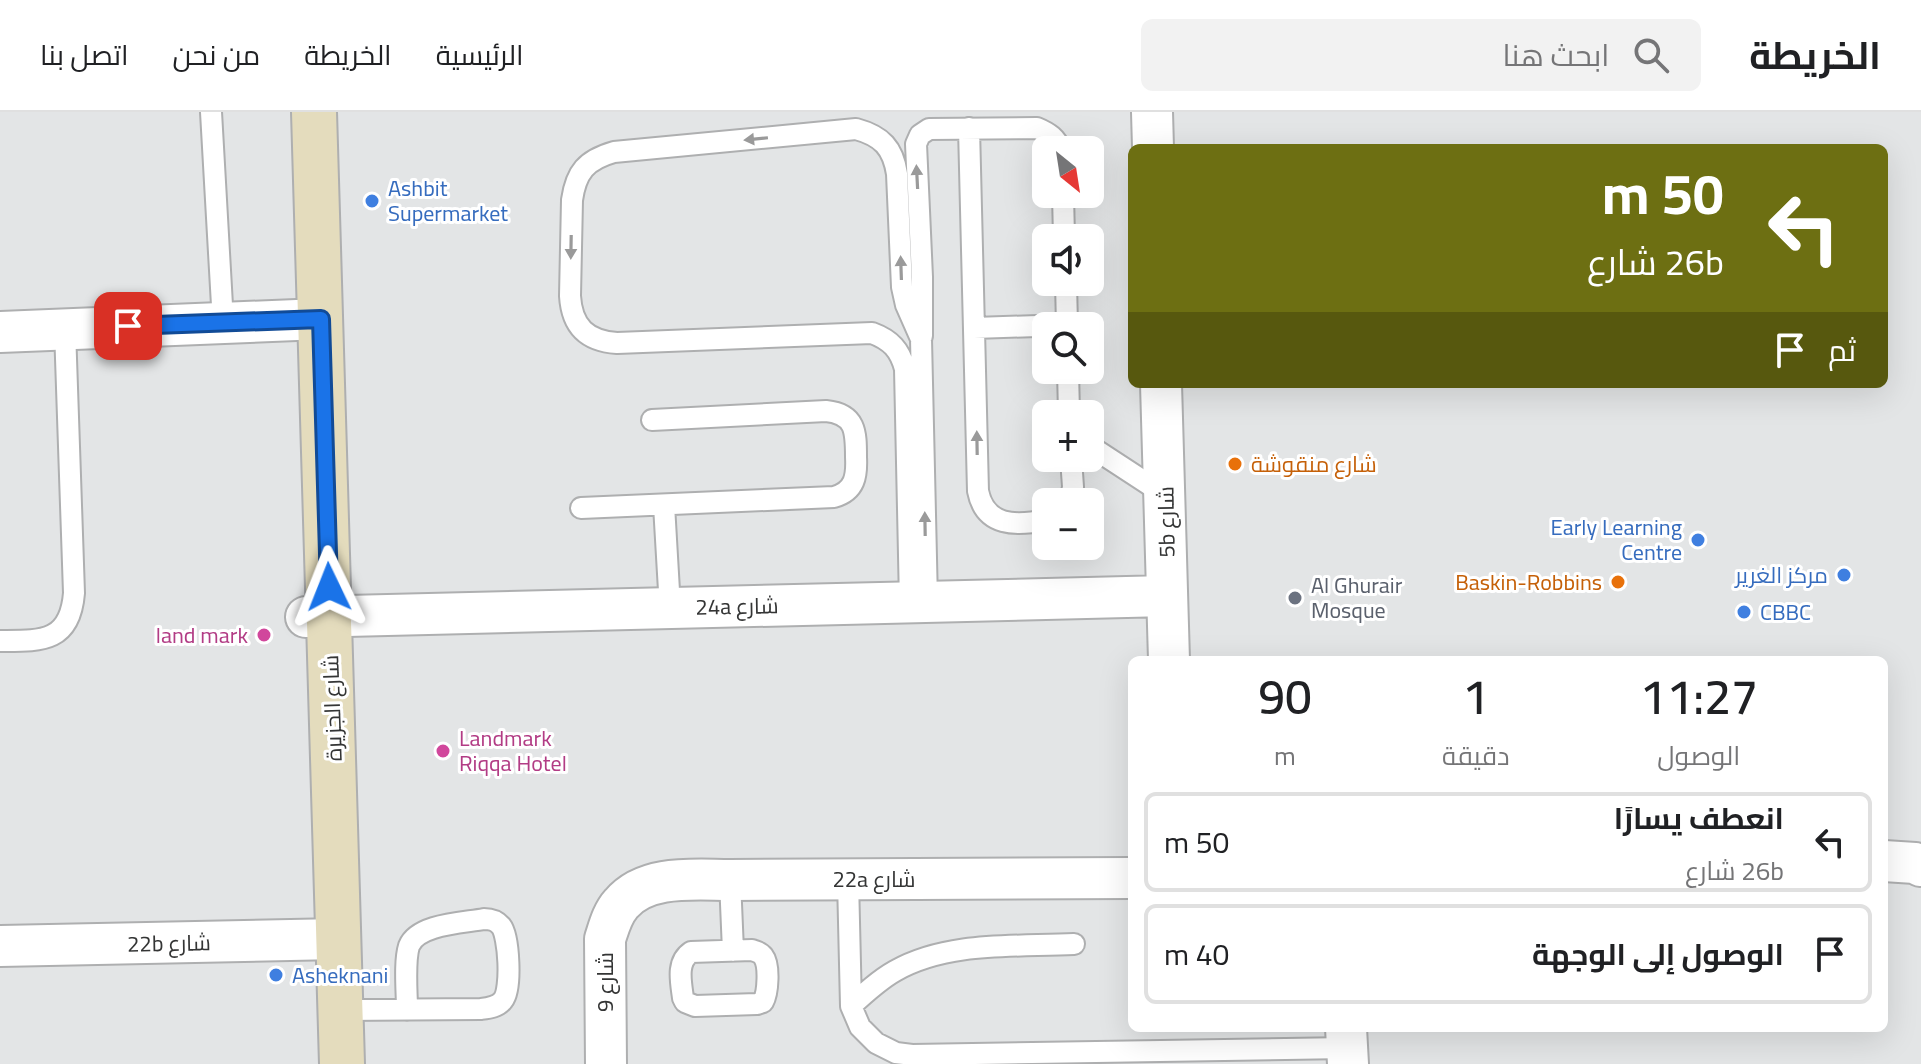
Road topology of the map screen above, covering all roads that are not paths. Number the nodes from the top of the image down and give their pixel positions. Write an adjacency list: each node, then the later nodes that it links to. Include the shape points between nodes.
1 (211, 112): 9 (lane)
2 (295, 112): 8 (street, شارع الجزيرة)
3 (314, 112): 8 (street, شارع الجزيرة)
4 (1152, 112): 7 (street)
5 (969, 128): 6 (lane, via 1037,128); 11 (lane); 14 (lane, one-way to 5, via 916,144 929,129)
6 (1052, 136)
7 (1153, 144)
8 (310, 320): 9 (street); 25 (street, شارع الجزيرة)
9 (223, 323): 12 (street)
10 (1032, 327): 11 (lane)
11 (974, 328): 21 (lane, one-way to 11, via 999,521 981,503)
12 (65, 329): 13 (street); 26 (lane, via 73,611 52,635 36,641)
13 (0, 332)
14 (921, 339): 23 (lane, one-way to 14); 23 (lane, one-way to 23, via 902,287 895,161 876,136 856,129 614,152 579,174 572,200 570,296 571,311 589,336 617,343 872,333 894,346 905,369)
15 (1161, 388): 18 (street, 5b شارع)
16 (652, 420): 19 (lane, via 826,411 845,417 856,434 857,474 843,495)
17 (1104, 455): 18 (lane)
18 (1165, 495): 22 (street, 5b شارع)
19 (664, 505): 20 (lane); 24 (lane)
20 (581, 508)
21 (1032, 521)
22 (1167, 596): 23 (street, 24a شارع); 27 (street, 5b شارع)
23 (919, 602): 24 (street, 24a شارع)
24 (670, 608): 25 (street, 24a شارع)
25 (318, 617): 34 (street, شارع الجزيرة)
26 (0, 641)
27 (1169, 656)
28 (1888, 861): 29 (street)
29 (1921, 866)
30 (1128, 878): 32 (street, 22a شارع)
31 (730, 880): 32 (street, 22a شارع); 33 (street, 22a شارع, via 658,883); 37 (lane)
32 (848, 880): 38 (lane)
33 (621, 903): 46 (street, شارع 9, via 605,939)
34 (326, 940): 36 (street, 22b شارع); 39 (street, شارع الجزيرة); 44 (street, شارع الجزيرة)
35 (1074, 944): 38 (lane, via 977,949 921,959 895,971)
36 (0, 946)
37 (733, 951): 37 (lane, via 685,955 685,1002 763,1002 763,955)
38 (851, 1006): 43 (lane, via 860,1027 876,1043)
39 (341, 1010): 40 (lane); 45 (street, شارع الجزيرة)
40 (407, 1010): 40 (lane, via 498,1005 508,991 506,939 498,923 484,919 429,929 413,939)
41 (1347, 1047): 42 (lane)
42 (1224, 1057): 43 (lane)
43 (912, 1060)
44 (315, 1064)
45 (342, 1064)
46 (606, 1064)

